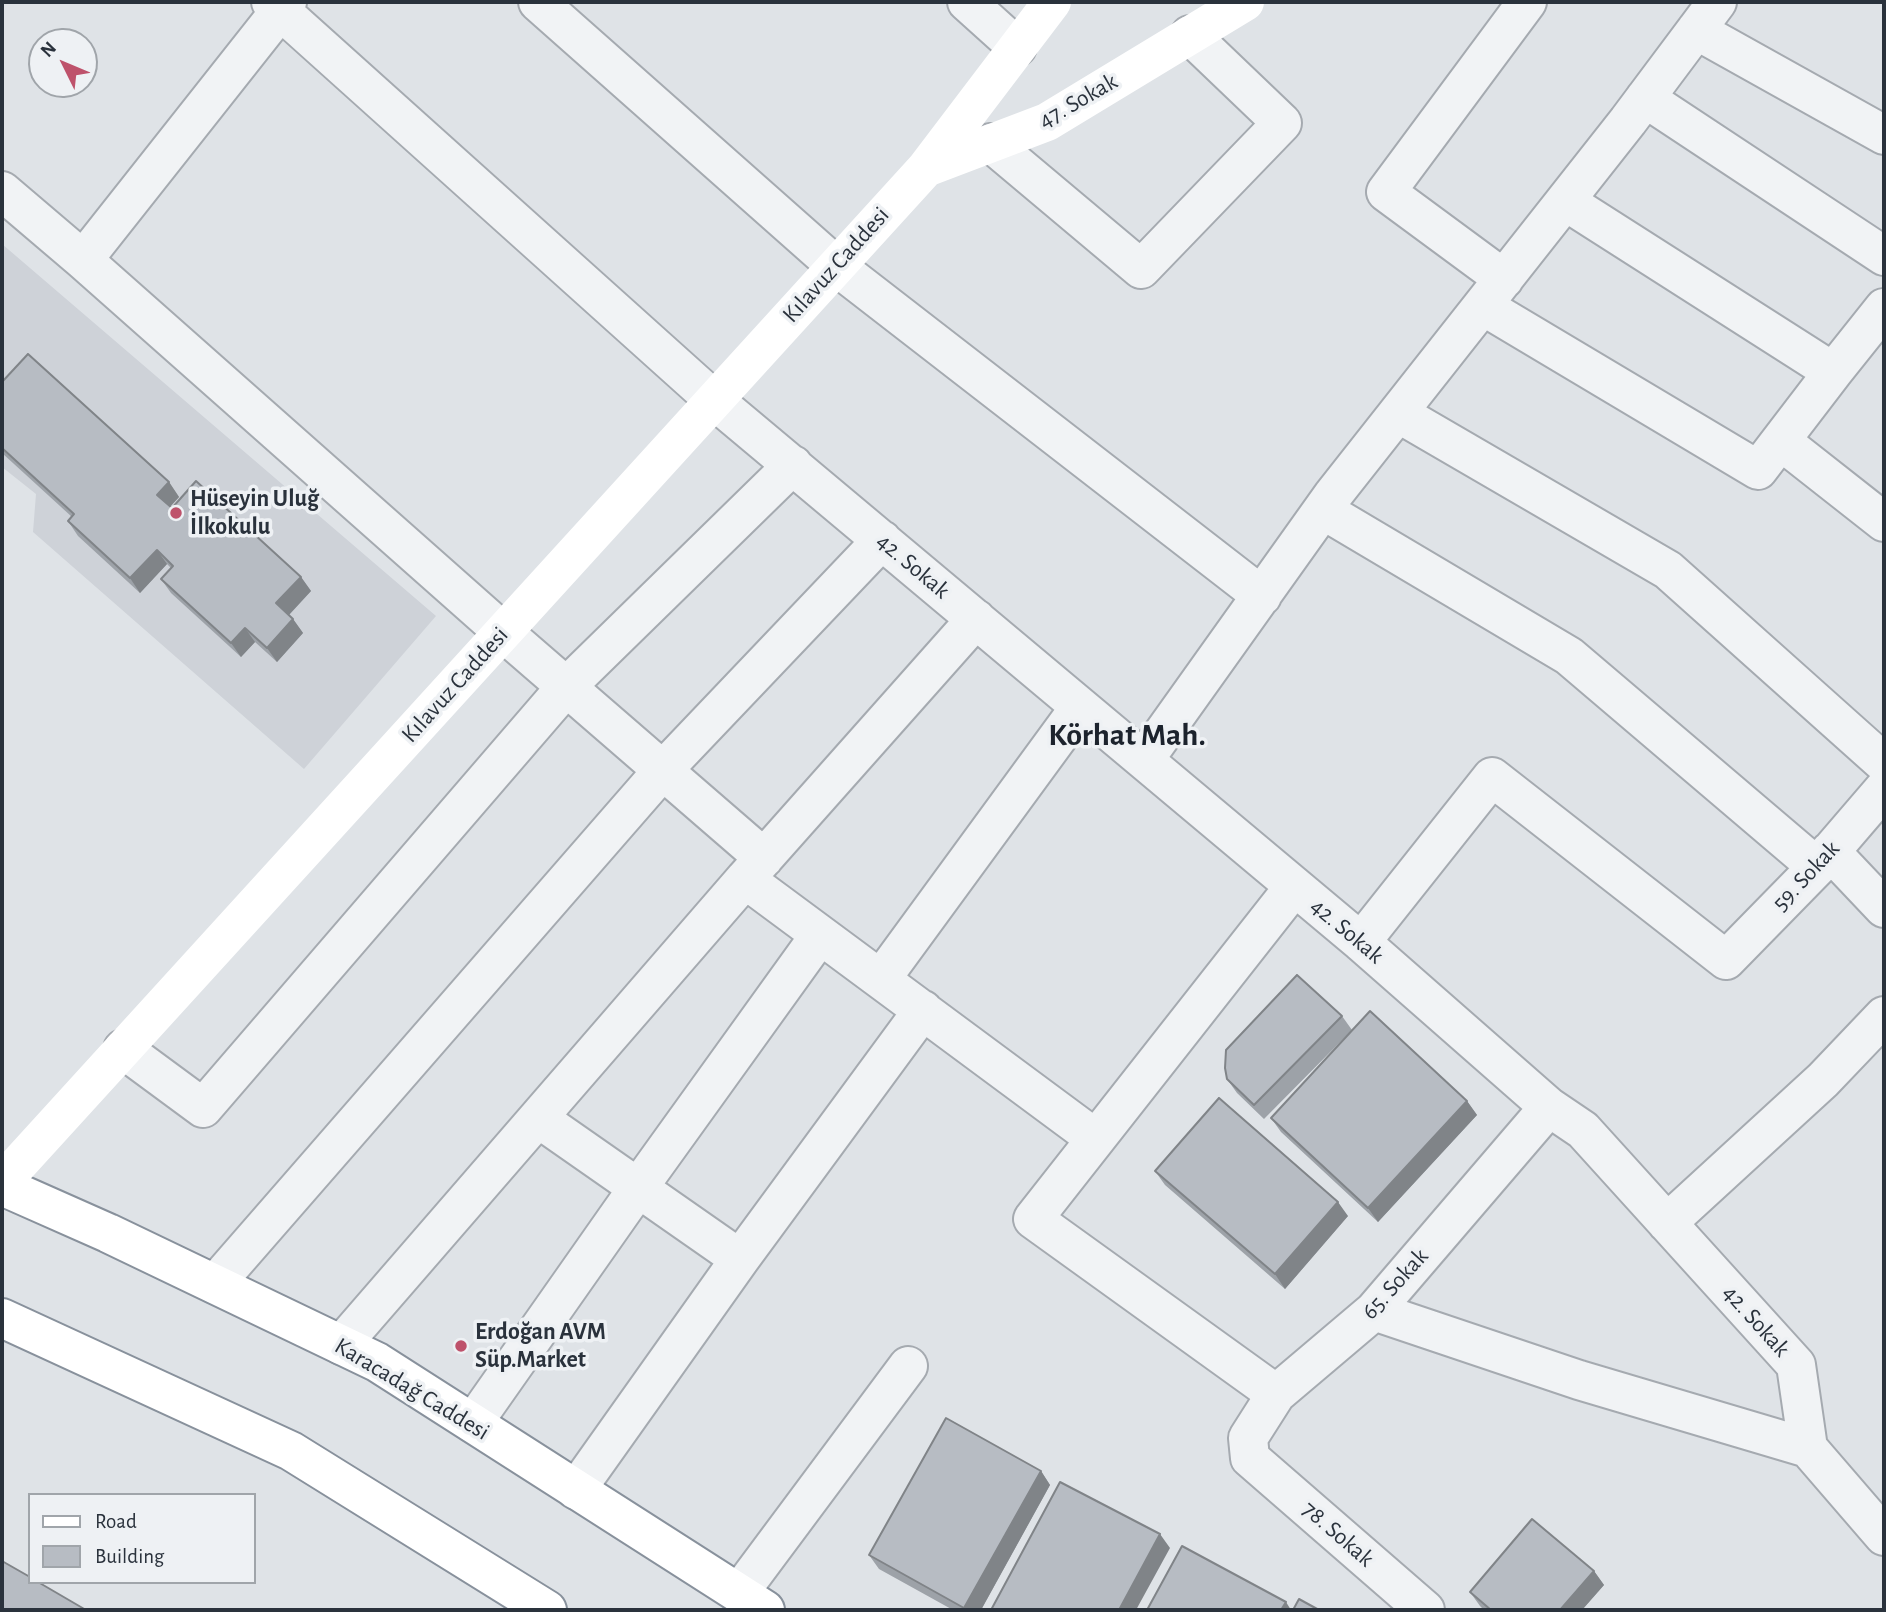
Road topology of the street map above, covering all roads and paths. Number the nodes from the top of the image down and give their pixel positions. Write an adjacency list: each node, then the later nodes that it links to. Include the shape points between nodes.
1 (538, 2): 18 (street)
2 (967, 2): 9 (street)
3 (1052, 2): 9 (main road, Kılavuz Caddesi)
4 (1245, 2): 8 (main road, 47. Sokak)
5 (1527, 2): 19 (street, via 1386,192)
6 (279, 4): 17 (street); 22 (street, 42. Sokak)
7 (1706, 16): 10 (street); 11 (street)
8 (1190, 35): 12 (main road, 47. Sokak, via 1047,122); 12 (street, via 1282,123 1141,268)
9 (1017, 47): 13 (main road, Kılavuz Caddesi)
10 (1645, 98): 15 (street); 16 (street)
11 (1884, 135)
12 (991, 143): 13 (main road, 47. Sokak)
13 (916, 178): 18 (main road, Kılavuz Caddesi)
14 (2, 191): 17 (street)
15 (1565, 201): 19 (street); 21 (street)
16 (1884, 256)
17 (83, 260): 31 (street)
18 (836, 266): 22 (main road, Kılavuz Caddesi); 29 (street)
19 (1493, 293): 23 (street); 24 (street, via 1758,470)
20 (1880, 324): 21 (street)
21 (1833, 372): 24 (street)
22 (714, 400): 25 (street, 42. Sokak); 31 (main road, Kılavuz Caddesi)
23 (1398, 413): 26 (street); 35 (street, via 1668,570)
24 (1781, 440): 27 (street)
25 (793, 465): 28 (street, 42. Sokak); 32 (street)
26 (1323, 510): 29 (street); 38 (street, via 1569,656)
27 (1884, 522)
28 (882, 540): 30 (street, 42. Sokak); 36 (street)
29 (1262, 596): 34 (street)
30 (976, 619): 33 (street, 42. Sokak); 39 (street)
31 (503, 632): 32 (street); 47 (main road, Kılavuz Caddesi)
32 (566, 687): 36 (street); 47 (street, via 203,1108)
33 (1080, 706): 34 (street, 42. Sokak); 44 (street)
34 (1144, 760): 40 (street, 42. Sokak)
35 (1884, 763)
36 (663, 770): 39 (street); 55 (street)
37 (1884, 789): 38 (street, 59. Sokak)
38 (1824, 859): 41 (street); 43 (street, 59. Sokak, via 1726,960 1492,778)
39 (754, 868): 42 (street); 49 (street)
40 (1294, 887): 43 (street, 42. Sokak); 50 (street)
41 (1884, 908)
42 (821, 935): 44 (street); 52 (street)
43 (1361, 942): 48 (street, 42. Sokak)
44 (881, 979): 45 (street)
45 (923, 1010): 50 (street); 54 (street)
46 (1884, 1016): 53 (street, via 1823,1080)
47 (123, 1049): 51 (main road, Kılavuz Caddesi)
48 (1549, 1107): 53 (street, 42. Sokak, via 1583,1130); 56 (street, 65. Sokak)
49 (538, 1118): 52 (street); 58 (street)
50 (1096, 1139): 60 (street, via 1033,1219)
51 (2, 1184): 55 (main road, Karacadağ Caddesi)
52 (638, 1188): 54 (street); 61 (street)
53 (1667, 1223): 62 (street, 42. Sokak, via 1796,1365)
54 (740, 1259): 64 (street)
55 (215, 1284): 58 (main road, Karacadağ Caddesi)
56 (1374, 1311): 60 (street, 65. Sokak); 62 (street, via 1579,1380)
57 (2, 1318): 67 (main road, via 291,1451)
58 (341, 1345): 61 (main road, Karacadağ Caddesi, via 377,1362)
59 (908, 1366): 66 (street)
60 (1276, 1394): 63 (street, 65. Sokak, via 1248,1438)
61 (473, 1423): 64 (main road, Karacadağ Caddesi)
62 (1808, 1448): 65 (street)
63 (1250, 1458): 68 (street, 78. Sokak)
64 (576, 1490): 66 (main road, Karacadağ Caddesi)
65 (1884, 1536)
66 (752, 1602)
67 (547, 1610)
68 (1425, 1610)

